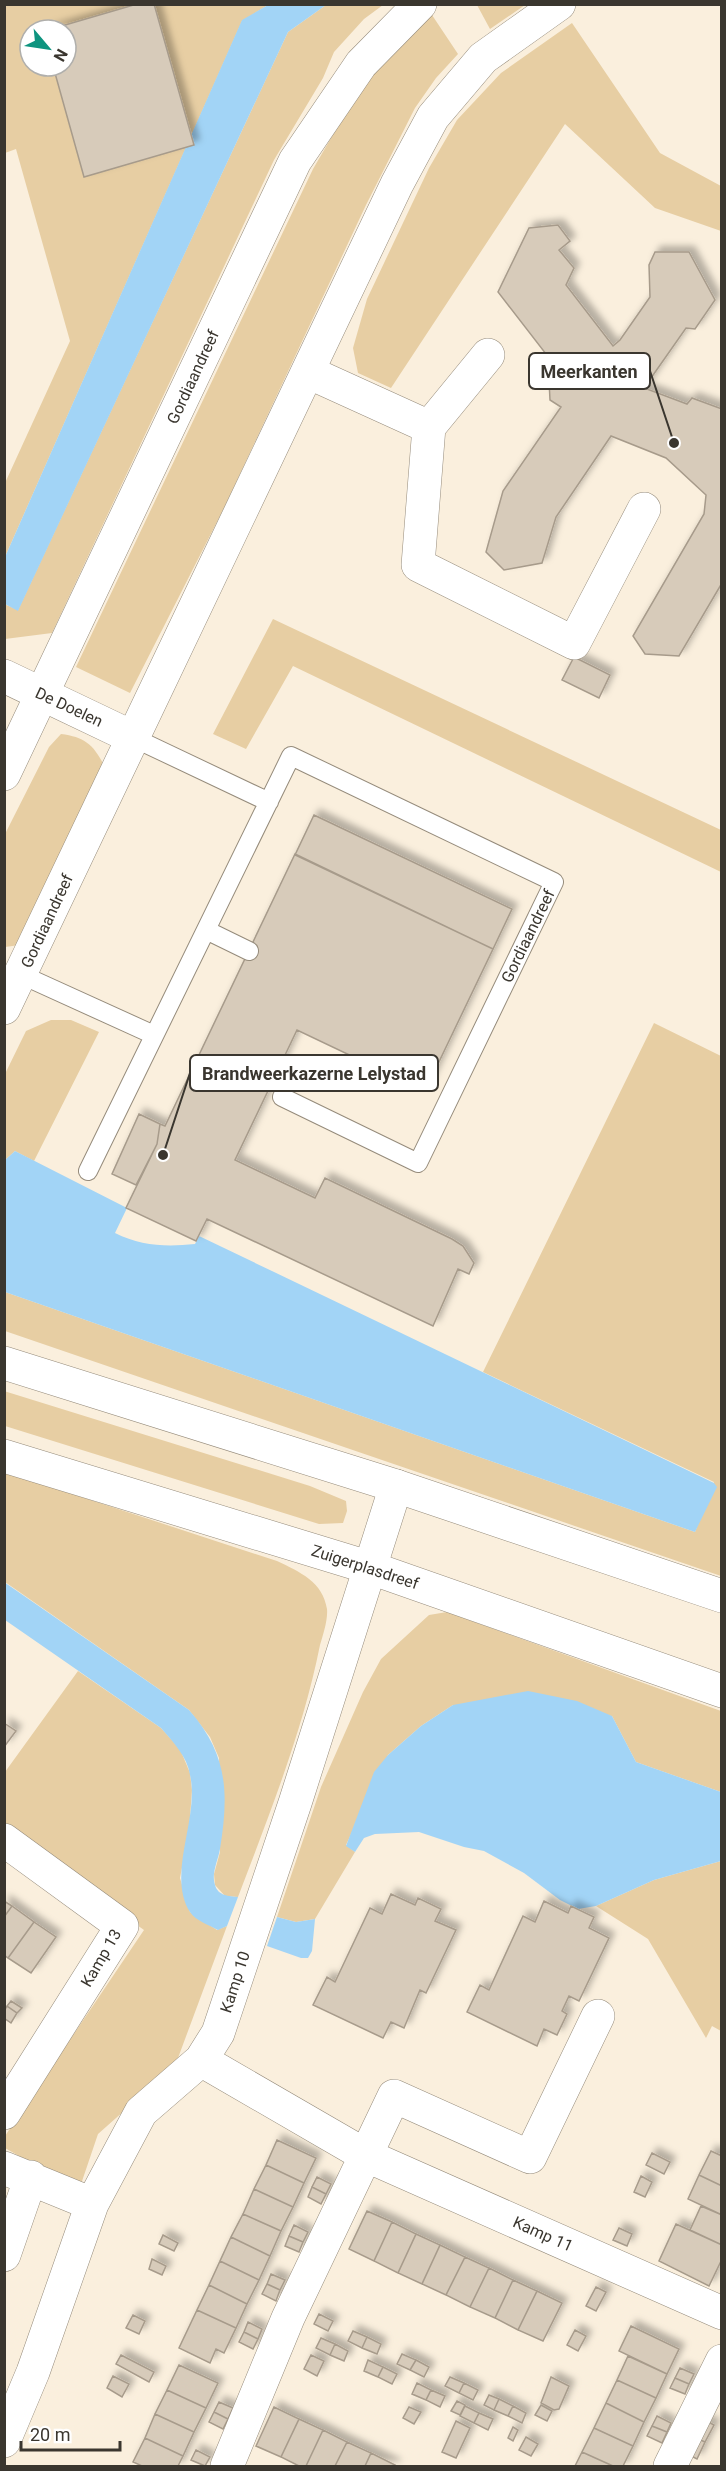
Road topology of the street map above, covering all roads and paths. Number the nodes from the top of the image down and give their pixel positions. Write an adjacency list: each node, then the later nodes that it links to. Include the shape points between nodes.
1 (420, 4): 8 (street, Gordiaandreef, via 361,64 295,161)
2 (559, 4): 4 (street, Gordiaandreef, via 483,58 434,117 397,184)
3 (488, 355): 5 (street)
4 (308, 372): 5 (street); 9 (street, Gordiaandreef)
5 (429, 427): 6 (street, via 418,565 574,643)
6 (644, 509)
7 (4, 676): 8 (street, De Doelen)
8 (42, 695): 9 (street, De Doelen); 10 (street, Gordiaandreef)
9 (134, 738): 11 (lane); 14 (street, Gordiaandreef)
10 (4, 774)
11 (269, 802): 12 (lane, Gordiaandreef); 17 (lane, Gordiaandreef, via 291,756 554,882 418,1163)
12 (206, 930): 13 (lane); 16 (lane, Gordiaandreef)
13 (249, 951)
14 (13, 971): 15 (street, Gordiaandreef); 16 (lane, Gordiaandreef)
15 (4, 1008)
16 (154, 1035): 18 (lane, Gordiaandreef)
17 (282, 1097)
18 (88, 1171)
19 (4, 1363): 21 (street)
20 (4, 1456): 22 (street, Zuigerplasdreef)
21 (396, 1486): 22 (street, Kamp 10); 23 (street)
22 (371, 1568): 24 (street, Zuigerplasdreef); 27 (street, Kamp 10, via 218,2033)
23 (722, 1596)
24 (722, 1691)
25 (4, 1839): 28 (street, Kamp 13, via 122,1926)
26 (598, 2016): 29 (street, via 530,2157 394,2096)
27 (201, 2060): 29 (street, Kamp 11); 31 (street, Kamp 10, via 141,2112)
28 (4, 2113)
29 (365, 2155): 33 (street, Kamp 11); 36 (street, via 288,2318)
30 (18, 2173): 31 (street); 32 (street)
31 (92, 2204): 35 (street, Kamp 10, via 33,2372)
32 (4, 2255)
33 (722, 2313)
34 (722, 2361): 37 (street)
35 (4, 2440)
36 (227, 2466)
37 (670, 2466)

